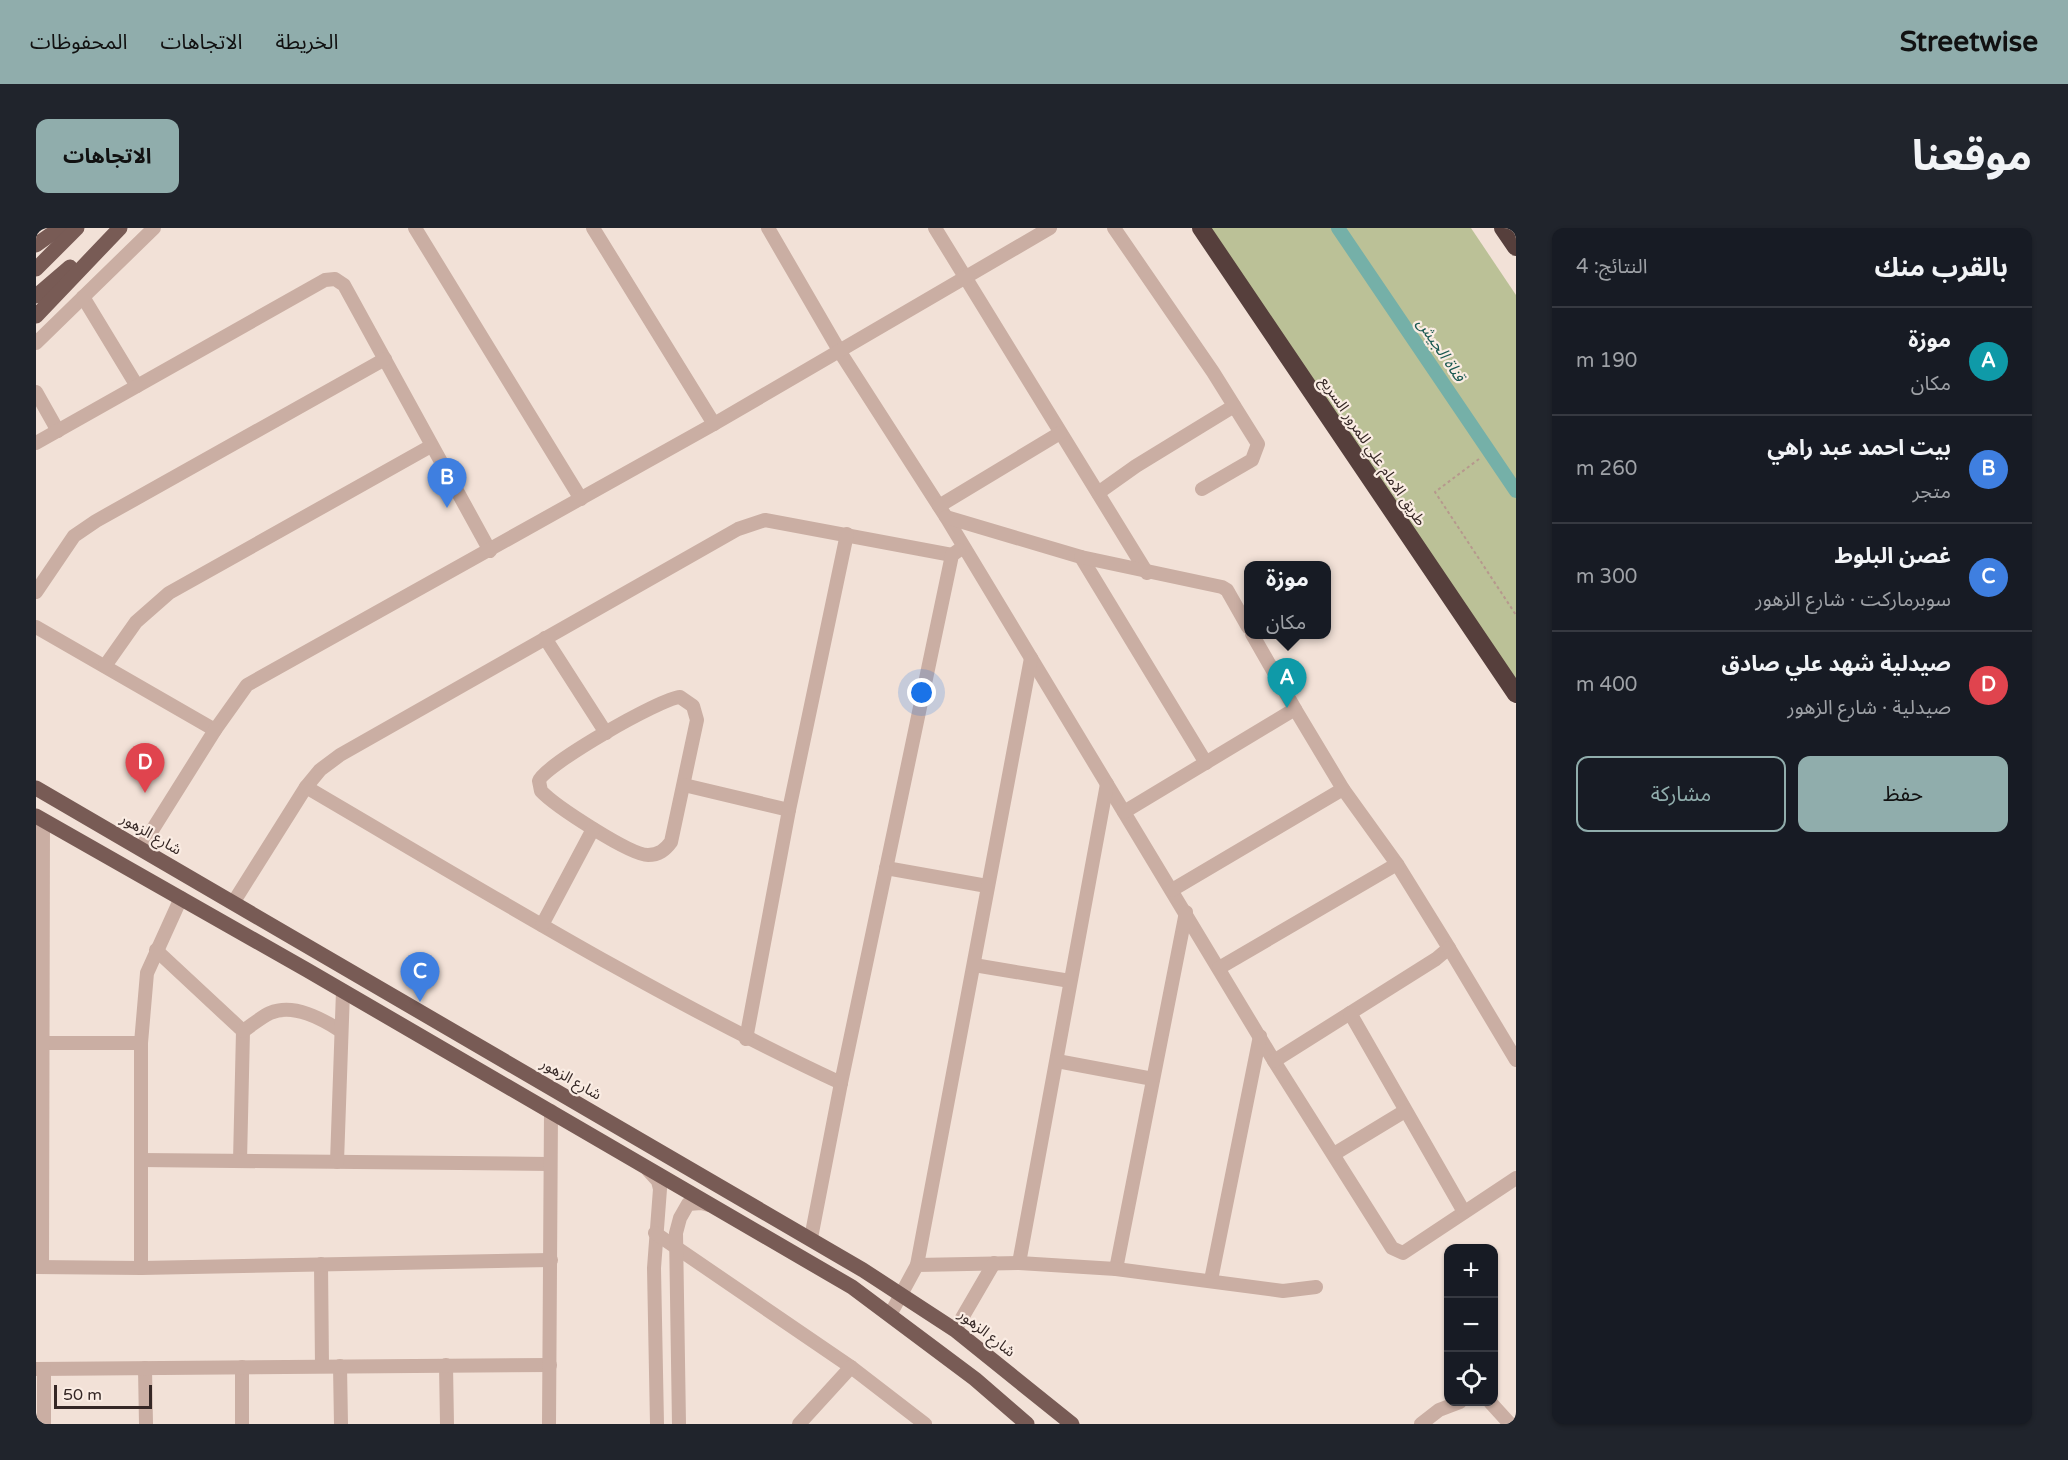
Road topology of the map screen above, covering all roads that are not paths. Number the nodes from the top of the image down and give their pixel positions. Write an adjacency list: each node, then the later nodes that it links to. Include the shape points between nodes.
1 (60, 228): 15 (main road)
2 (77, 228): 17 (main road)
3 (117, 228): 19 (main road); 21 (main road)
4 (154, 228): 20 (street)
5 (415, 228): 35 (street)
6 (593, 228): 28 (street)
7 (768, 228): 23 (street)
8 (935, 228): 18 (street)
9 (1050, 228): 18 (street)
10 (1114, 228): 27 (street)
11 (1201, 228): 49 (highway, طريق الامام علي للمرور السريع)
12 (1503, 228): 16 (highway)
13 (1509, 228): 14 (highway)
14 (1516, 236)
15 (36, 245)
16 (1516, 247)
17 (36, 269)
18 (965, 278): 23 (street); 30 (street)
19 (36, 296)
20 (84, 297): 22 (street); 25 (street)
21 (36, 316)
22 (36, 343)
23 (840, 352): 28 (street); 36 (street)
24 (385, 359): 25 (street, via 344,285 335,279 325,279); 32 (street); 42 (street, via 96,521 74,536)
25 (137, 386): 29 (street)
26 (36, 392): 29 (street)
27 (1234, 406): 33 (street, via 1258,444 1257,452 1252,460); 34 (street)
28 (714, 424): 35 (street)
29 (58, 431): 31 (street)
30 (1060, 433): 34 (street); 36 (street)
31 (36, 443)
32 (431, 446): 38 (street); 48 (street, via 169,593 136,622)
33 (1202, 489)
34 (1098, 493): 41 (street)
35 (581, 499): 38 (street)
36 (943, 512): 39 (street); 40 (street)
37 (847, 534): 39 (street); 45 (street, via 765,520 738,529); 59 (street)
38 (490, 551): 51 (street, via 247,685)
39 (958, 551): 47 (street); 65 (street)
40 (1081, 557): 41 (street); 53 (street)
41 (1147, 573): 43 (street, via 1222,587)
42 (36, 592)
43 (1244, 620)
44 (36, 627): 48 (street)
45 (545, 638): 52 (street); 56 (street, via 339,755)
46 (1255, 639): 50 (street)
47 (1031, 658): 54 (street); 66 (street)
48 (105, 666): 51 (street)
49 (1516, 694)
50 (1295, 709): 53 (street); 58 (street)
51 (215, 730): 63 (street)
52 (606, 733): 55 (street, via 672,698 688,700 697,720); 62 (street, via 548,769 539,781 544,795)
53 (1206, 763): 60 (street)
54 (1107, 784): 60 (street); 76 (street)
55 (684, 785): 59 (street); 62 (street, via 671,842 665,851 638,853)
56 (306, 787): 69 (street); 71 (street)
57 (36, 788): 63 (main road, شارع الزهور)
58 (1343, 789): 64 (street); 67 (street)
59 (789, 810): 82 (street)
60 (1124, 812): 67 (street)
61 (40, 818): 68 (main road); 83 (street)
62 (593, 829): 71 (street)
63 (141, 848): 69 (main road, شارع الزهور)
64 (1397, 864): 72 (street); 75 (street)
65 (886, 868): 66 (street); 89 (street)
66 (987, 886): 74 (street)
67 (1172, 890): 70 (street)
68 (181, 898): 73 (street); 77 (main road)
69 (233, 903): 102 (main road, شارع الزهور)
70 (1186, 912): 75 (street); 88 (street)
71 (542, 925): 82 (street)
72 (1449, 948): 78 (street); 86 (street)
73 (156, 950): 79 (street); 84 (street, via 147,973)
74 (974, 965): 76 (street); 108 (street)
75 (1219, 968): 81 (street)
76 (1070, 981): 87 (street)
77 (343, 992): 80 (street); 90 (main road)
78 (1350, 1013): 85 (street); 91 (street)
79 (243, 1031): 80 (street, via 272,1012 297,1011 318,1017); 94 (street)
80 (341, 1031): 95 (street)
81 (1260, 1036): 85 (street); 112 (street)
82 (746, 1039): 89 (street)
83 (39, 1043): 84 (street); 109 (street)
84 (141, 1043): 93 (street)
85 (1274, 1060): 92 (street)
86 (1516, 1060)
87 (1057, 1061): 88 (street); 106 (street)
88 (1153, 1079): 111 (street)
89 (841, 1083): 102 (street)
90 (551, 1111): 96 (street); 97 (main road)
91 (1405, 1112): 92 (street); 100 (street)
92 (1335, 1154): 100 (street, via 1397,1252 1403,1253)
93 (141, 1160): 94 (street); 110 (street)
94 (240, 1161): 95 (street)
95 (337, 1162): 96 (street)
96 (550, 1164): 104 (street)
97 (642, 1166): 99 (main road); 101 (street, via 658,1181)
98 (1516, 1178): 100 (street)
99 (715, 1208): 103 (street, via 688,1204 680,1218); 115 (main road, via 852,1287)
100 (1464, 1212)
101 (656, 1233): 103 (street); 133 (street)
102 (811, 1238): 114 (main road, شارع الزهور)
103 (677, 1247): 122 (street); 134 (street)
104 (551, 1260): 107 (street); 118 (street)
105 (994, 1263): 106 (street); 108 (street); 116 (street)
106 (1019, 1263): 111 (street)
107 (321, 1264): 110 (street); 119 (street)
108 (917, 1265): 114 (street)
109 (39, 1267): 110 (street)
110 (141, 1268)
111 (1116, 1269): 112 (street)
112 (1211, 1281): 113 (street, via 1283,1291)
113 (1316, 1287)
114 (902, 1294): 115 (street); 116 (main road, شارع الزهور)
115 (890, 1316): 137 (main road)
116 (955, 1330): 138 (main road, شارع الزهور)
117 (446, 1365): 118 (street); 120 (street); 131 (street)
118 (550, 1365): 132 (street)
119 (322, 1366): 120 (street); 121 (street)
120 (340, 1366): 130 (street)
121 (242, 1367): 123 (street); 129 (street)
122 (851, 1367): 135 (street); 136 (street)
123 (145, 1368): 124 (street); 128 (street)
124 (40, 1369): 127 (street)
125 (1448, 1406): 139 (street)
126 (1494, 1406): 140 (street)
127 (44, 1424)
128 (146, 1424)
129 (242, 1424)
130 (341, 1424)
131 (447, 1424)
132 (549, 1424)
133 (657, 1424)
134 (679, 1424)
135 (799, 1424)
136 (925, 1424)
137 (1028, 1424)
138 (1072, 1424)
139 (1421, 1424)
140 (1510, 1424)

